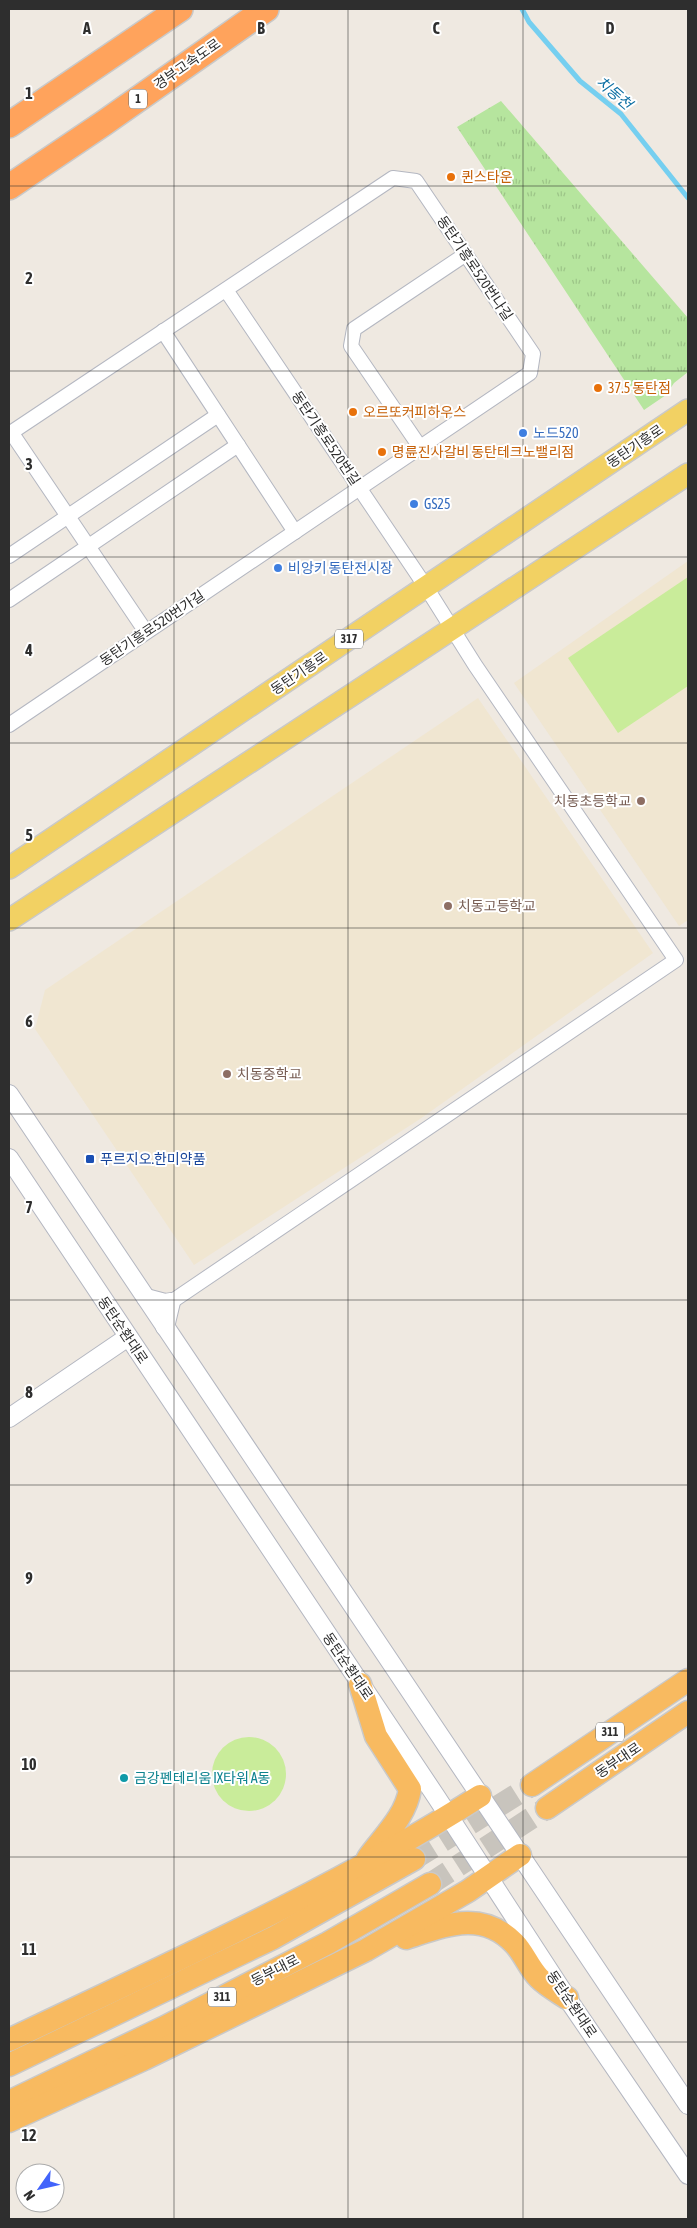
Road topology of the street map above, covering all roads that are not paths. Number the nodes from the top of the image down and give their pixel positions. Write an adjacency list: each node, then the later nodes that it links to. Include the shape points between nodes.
1 (180, 9): 3 (highway)
2 (266, 9): 4 (highway, 경부고속도로 / 1)
3 (9, 125)
4 (9, 187)
5 (466, 254): 6 (street, 동탄기흥로520번나길, via 416,181 393,178); 12 (street, 동탄기흥로520번나길, via 533,354 530,373); 12 (street, via 354,328 351,346)
6 (226, 290): 7 (street); 14 (street, 동탄기흥로520번길)
7 (163, 332): 9 (street); 10 (street)
8 (688, 410): 19 (main road, 동탄기흥로 / 317)
9 (218, 415): 11 (street); 15 (street)
10 (10, 433): 15 (street)
11 (238, 445): 16 (street); 17 (street)
12 (420, 447): 14 (street, 동탄기흥로520번나길)
13 (688, 474): 21 (main road)
14 (360, 488): 16 (street, 동탄기흥로520번가길); 19 (street, 동탄기흥로520번길)
15 (68, 517): 17 (street); 18 (street)
16 (295, 532): 22 (street, 동탄기흥로520번가길)
17 (88, 546): 20 (street); 22 (street)
18 (9, 556)
19 (426, 587): 21 (street, 동탄기흥로520번길); 24 (main road, 동탄기흥로 / 317)
20 (9, 600)
21 (452, 629): 25 (main road); 29 (street, 동탄기흥로520번길, via 676,960)
22 (146, 632): 23 (street, 동탄기흥로520번가길)
23 (9, 725)
24 (9, 868)
25 (9, 920)
26 (9, 1094): 28 (street)
27 (9, 1158): 31 (street, 동탄순환대로)
28 (146, 1298): 29 (street); 30 (street)
29 (171, 1302): 30 (street)
30 (165, 1327): 37 (street)
31 (128, 1337): 32 (street); 34 (street, 동탄순환대로)
32 (9, 1418)
33 (688, 1680): 36 (highway, 동부대로 / 311)
34 (360, 1684): 39 (street, 동탄순환대로); 42 (highway, via 376,1736 410,1789 408,1803 402,1813)
35 (688, 1712): 38 (highway, 동부대로 / 311)
36 (532, 1785)
37 (480, 1796): 39 (highway); 40 (street)
38 (547, 1808)
39 (449, 1816): 42 (highway); 43 (street, 동탄순환대로)
40 (520, 1855): 43 (highway); 50 (street)
41 (414, 1859): 48 (highway, 311, via 273,1938)
42 (364, 1864): 47 (highway, via 290,1905)
43 (488, 1878): 45 (highway); 46 (street, 동탄순환대로)
44 (430, 1884): 49 (highway, 동부대로 / 311, via 293,1961)
45 (366, 1950): 46 (highway, via 451,1924 471,1922 494,1927 515,1943 538,1978); 51 (highway, via 144,2060)
46 (567, 1998): 52 (street, 동탄순환대로)
47 (9, 2040)
48 (9, 2065)
49 (9, 2102)
50 (688, 2105)
51 (9, 2121)
52 (688, 2175)

